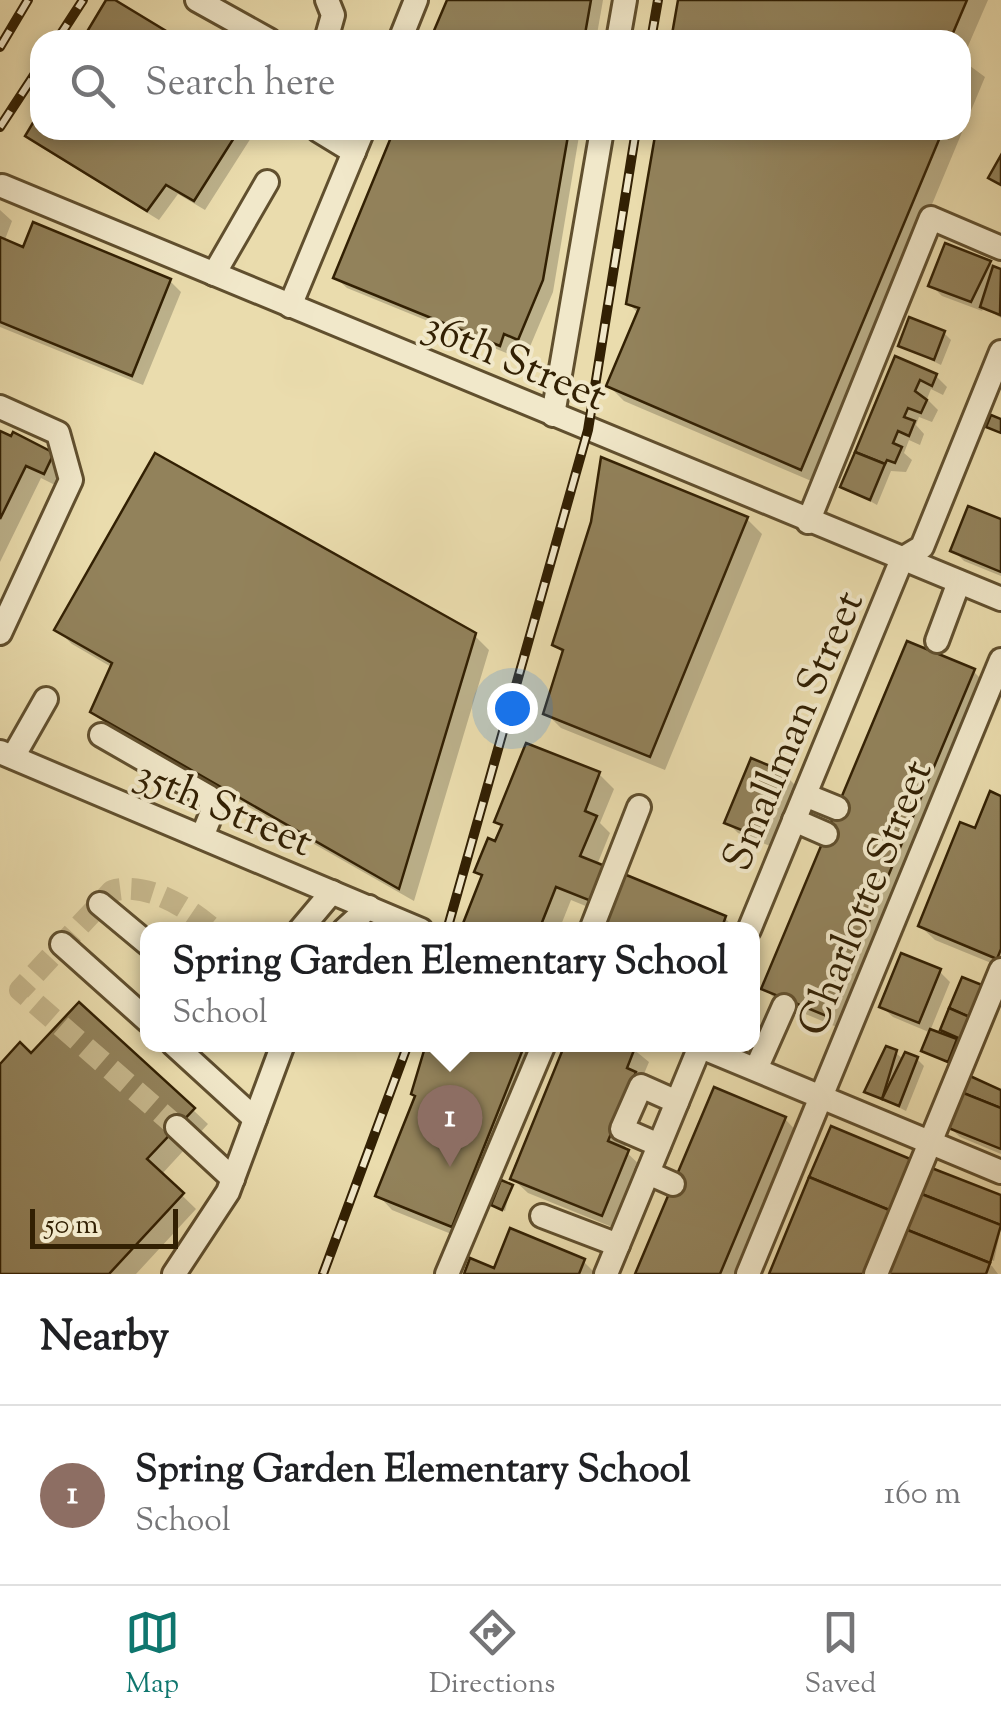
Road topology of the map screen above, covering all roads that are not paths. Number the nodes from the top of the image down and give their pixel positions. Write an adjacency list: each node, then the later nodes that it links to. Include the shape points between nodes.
1 (197, 0): 5 (street)
2 (327, 0): 6 (street, via 333,15)
3 (416, 0): 7 (street)
4 (625, 0): 8 (street)
5 (251, 30)
6 (329, 30)
7 (404, 30)
8 (620, 30)
9 (600, 140): 18 (street)
10 (358, 141): 15 (street)
11 (267, 182): 14 (street)
12 (2, 186): 14 (street, 36th Street)
13 (1001, 248): 19 (street, via 930,218)
14 (214, 274): 15 (street, 36th Street)
15 (290, 306): 18 (street, 36th Street)
16 (1001, 352): 20 (street, Smallman Street, via 922,547)
17 (0, 407): 23 (street, via 58,433 71,480)
18 (553, 415): 19 (street, 36th Street)
19 (808, 522): 20 (street, 36th Street)
20 (902, 559): 21 (street, 36th Street); 29 (street, Smallman Street)
21 (959, 582): 22 (street, 36th Street); 24 (street)
22 (1001, 600)
23 (0, 633)
24 (937, 641)
25 (1001, 660): 51 (street, Charlotte Street)
26 (46, 699): 28 (street)
27 (101, 735): 31 (street, via 209,797 212,812)
28 (7, 755): 31 (street, 35th Street)
29 (802, 801): 29 (street, via 834,814); 39 (street, Smallman Street)
30 (639, 808): 38 (street)
31 (202, 837): 32 (street, 35th Street)
32 (332, 892): 34 (street, 35th Street); 35 (street)
33 (100, 904): 40 (street)
34 (368, 907): 36 (street); 37 (street, 35th Street)
35 (307, 922)
36 (352, 922)
37 (403, 922)
38 (594, 922)
39 (752, 922)
40 (140, 937)
41 (62, 944): 44 (street)
42 (1001, 970): 55 (street)
43 (784, 1006): 50 (street)
44 (140, 1015)
45 (182, 1052): 53 (street)
46 (274, 1052): 53 (street)
47 (541, 1052): 64 (street)
48 (696, 1052): 52 (street)
49 (715, 1052): 50 (street)
50 (756, 1069): 51 (street)
51 (822, 1096): 55 (street); 66 (street, Charlotte Street)
52 (678, 1102): 56 (street); 56 (street, via 641,1086 622,1129)
53 (255, 1120): 59 (street)
54 (176, 1128): 59 (street)
55 (930, 1142): 57 (street); 67 (street)
56 (659, 1145): 58 (street)
57 (1001, 1172)
58 (648, 1173): 60 (street); 62 (street)
59 (233, 1179): 63 (street)
60 (674, 1184)
61 (542, 1216): 62 (street)
62 (618, 1245): 65 (street)
63 (174, 1274)
64 (447, 1274)
65 (606, 1274)
66 (748, 1274)
67 (876, 1274)

